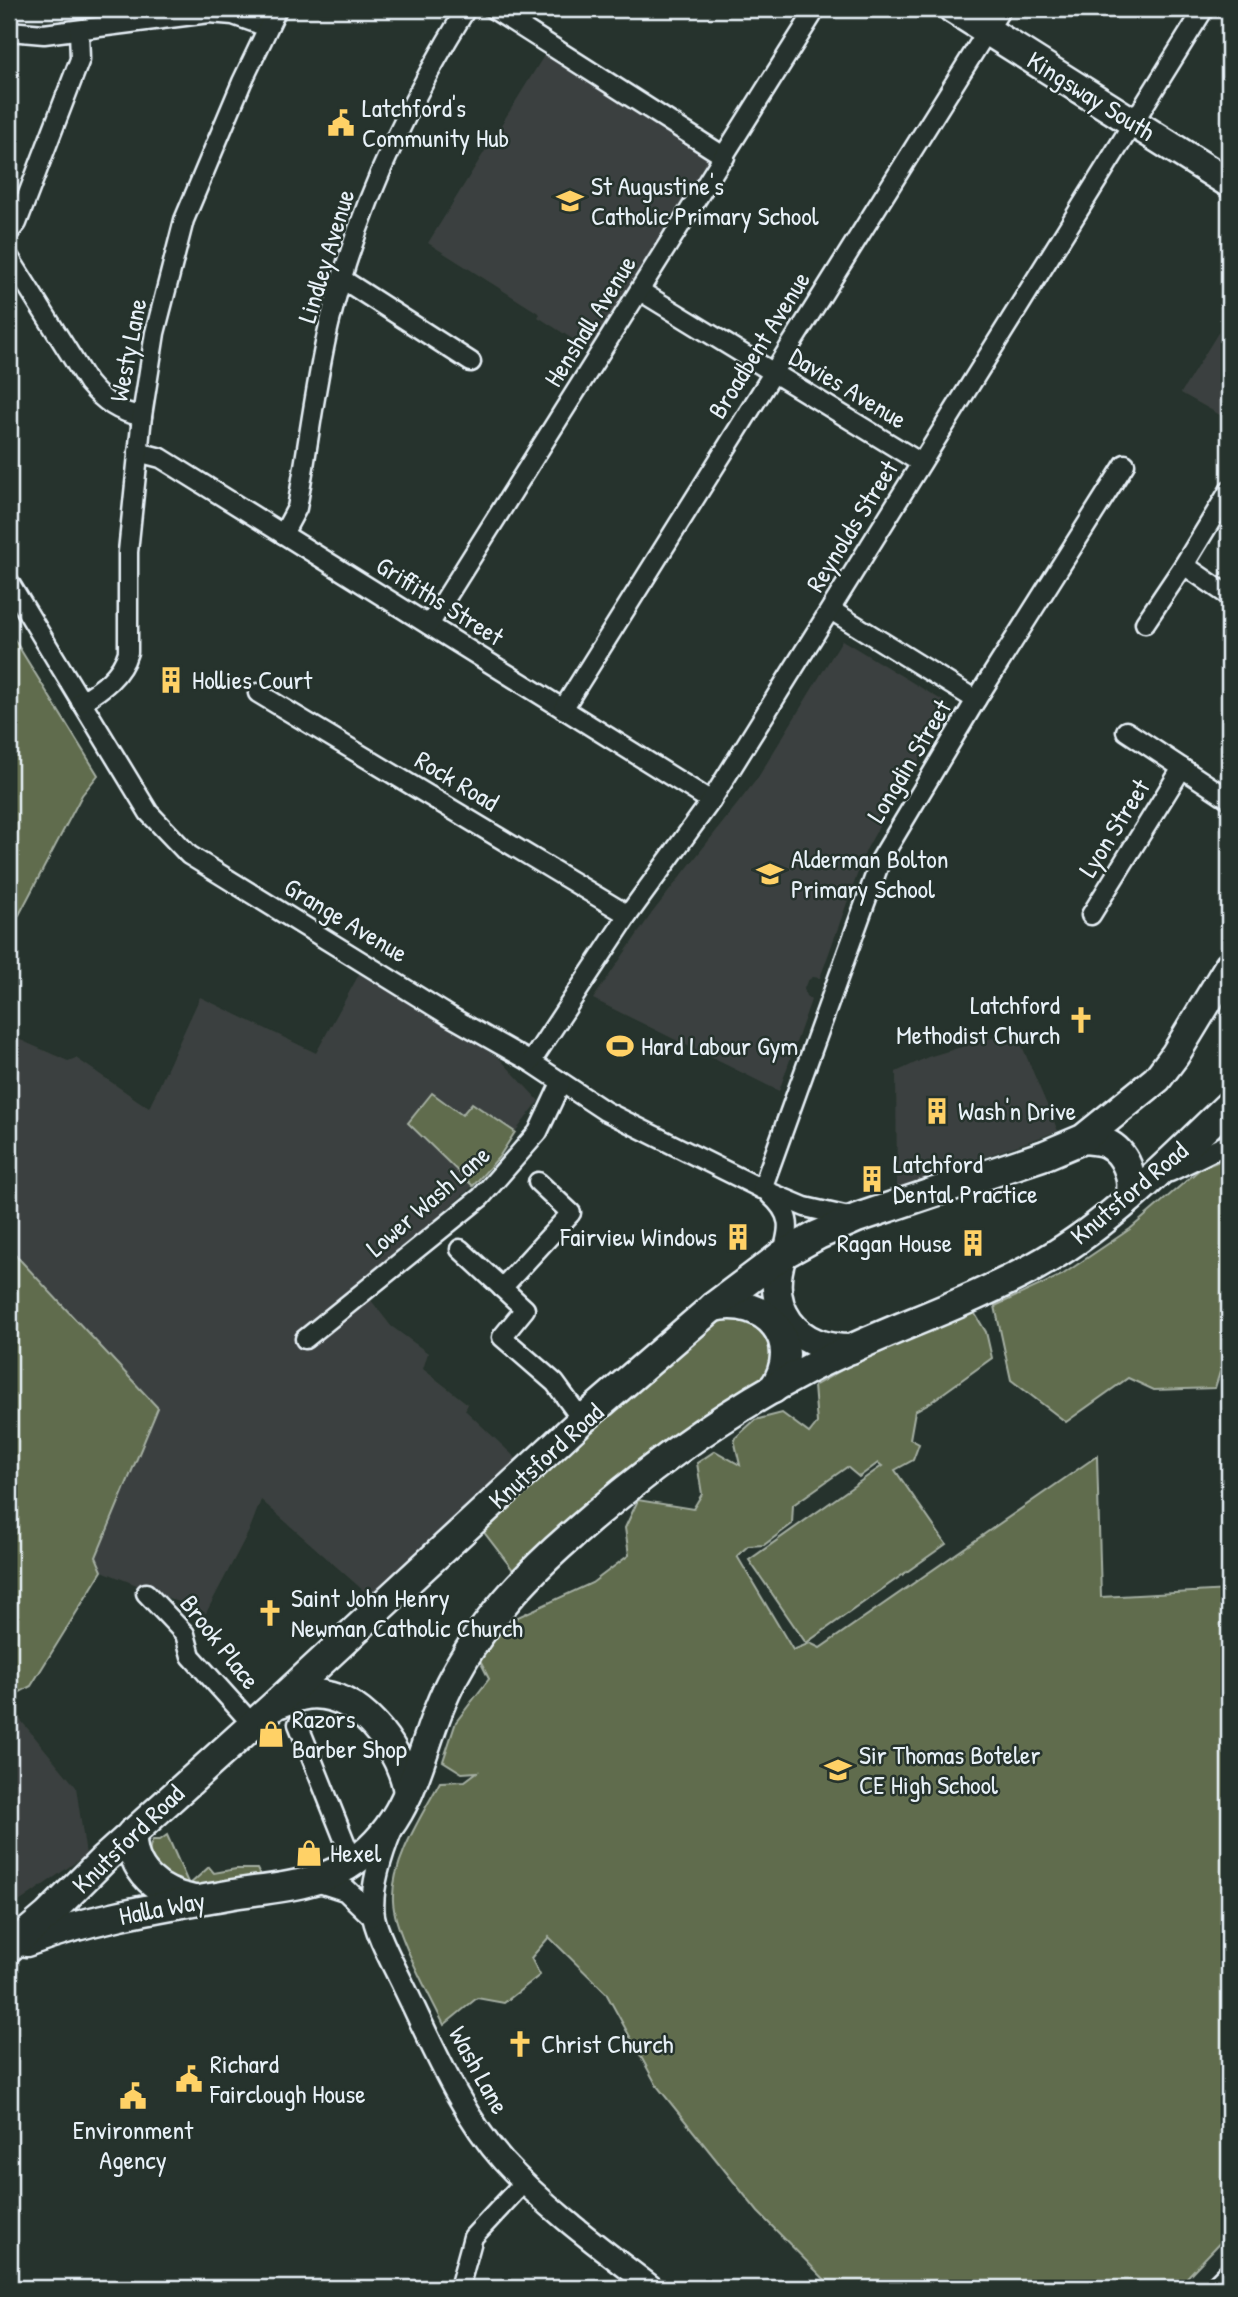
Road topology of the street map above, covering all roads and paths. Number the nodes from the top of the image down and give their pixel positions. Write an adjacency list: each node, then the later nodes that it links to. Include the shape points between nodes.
1 (276, 9): 8 (street, Westy Lane)
2 (466, 9): 16 (street, Lindley Avenue, via 398,135 365,210)
3 (493, 9): 12 (street)
4 (816, 9): 12 (street, Henshall Avenue)
5 (953, 9): 7 (main road, Kingsway South)
6 (1204, 9): 11 (street, Reynolds Street)
7 (994, 19): 11 (main road, Kingsway South); 19 (street, Broadbent Avenue)
8 (267, 27): 9 (street, via 233,15 208,13); 20 (street, Westy Lane, via 184,220 155,332)
9 (79, 30): 10 (street); 14 (street, via 80,59 17,223)
10 (9, 31)
11 (1133, 123): 13 (main road, Kingsway South); 22 (street, Reynolds Street)
12 (725, 157): 17 (street, Henshall Avenue)
13 (1229, 183)
14 (9, 232)
15 (9, 257): 20 (street, via 93,389 115,408)
16 (342, 279): 18 (street); 25 (street, Lindley Avenue, via 329,327 297,509)
17 (640, 291): 19 (street, Davies Avenue); 31 (street, Henshall Avenue)
18 (471, 362)
19 (772, 373): 22 (street, Davies Avenue); 35 (street, Broadbent Avenue)
20 (142, 416): 21 (street, Westy Lane)
21 (138, 452): 25 (street, Griffiths Street, via 161,458); 34 (street, Westy Lane, via 128,552 128,652 111,680)
22 (921, 463): 29 (street, Reynolds Street)
23 (1125, 464): 33 (street, Longdin Street)
24 (1229, 491): 26 (street)
25 (283, 534): 31 (street, Griffiths Street)
26 (1184, 565): 28 (street); 30 (street)
27 (9, 582): 34 (street, Grange Avenue)
28 (1229, 596)
29 (831, 610): 33 (street); 39 (street, Reynolds Street)
30 (1145, 623)
31 (429, 625): 35 (street, Griffiths Street)
32 (258, 693): 40 (street, Rock Road)
33 (976, 700): 49 (street, Longdin Street, via 881,859)
34 (81, 702): 43 (street, Grange Avenue, via 149,813 188,855)
35 (563, 709): 39 (street, Griffiths Street)
36 (1126, 731): 37 (street)
37 (1182, 768): 38 (street); 41 (street, Lyon Street)
38 (1229, 799)
39 (710, 801): 40 (street, Reynolds Street)
40 (628, 915): 43 (street, Reynolds Street)
41 (1091, 915)
42 (1229, 966): 46 (main road, Knutsford Road, via 1157,1079)
43 (531, 1062): 44 (street, Grange Avenue)
44 (561, 1083): 49 (street, Grange Avenue, via 605,1111); 56 (street, Lower Wash Lane, via 538,1132 481,1197)
45 (1229, 1105): 50 (main road, Knutsford Road)
46 (1083, 1139): 50 (main road, via 1110,1145 1128,1167); 51 (main road, Knutsford Road)
47 (1229, 1143): 50 (street)
48 (538, 1182): 54 (street, via 571,1213)
49 (762, 1189): 51 (street, Grange Avenue, via 805,1207); 53 (street, Grange Avenue, via 787,1216)
50 (1136, 1192): 57 (main road, Knutsford Road, via 1101,1223 1035,1266)
51 (857, 1218): 53 (main road, Knutsford Road)
52 (460, 1249): 54 (street)
53 (782, 1255): 55 (main road, Knutsford Road); 57 (main road, via 776,1297 784,1317 804,1337 835,1349)
54 (502, 1288): 59 (street, via 525,1309 502,1337 555,1383)
55 (713, 1307): 58 (main road, via 751,1308 780,1331 786,1362); 59 (main road, Knutsford Road)
56 (305, 1339)
57 (851, 1349): 58 (main road, Knutsford Road)
58 (774, 1389): 64 (main road, Knutsford Road, via 638,1477 523,1583 455,1674)
59 (582, 1420): 61 (main road, Knutsford Road)
60 (146, 1593): 62 (street, Brook Place, via 185,1634 191,1656)
61 (277, 1703): 62 (main road, Knutsford Road); 64 (main road, via 321,1694 359,1712 395,1754 405,1777)
62 (253, 1724): 65 (main road, Knutsford Road)
63 (298, 1724): 66 (street)
64 (402, 1806): 66 (main road, Knutsford Road, via 377,1842); 69 (street, Wash Lane, via 384,1847)
65 (132, 1833): 68 (main road, via 135,1859 149,1882); 70 (main road, Knutsford Road)
66 (353, 1862): 67 (main road, Halla Way)
67 (315, 1880): 68 (main road, Halla Way); 69 (street, Halla Way, via 346,1890)
68 (197, 1901): 70 (main road, Halla Way, via 66,1927)
69 (372, 1914): 71 (street, Wash Lane, via 449,2077 483,2136)
70 (10, 1948)
71 (524, 2182): 73 (street, via 473,2237); 74 (street, Wash Lane)
72 (1229, 2271): 75 (street)
73 (459, 2288)
74 (653, 2288)
75 (1212, 2288)

